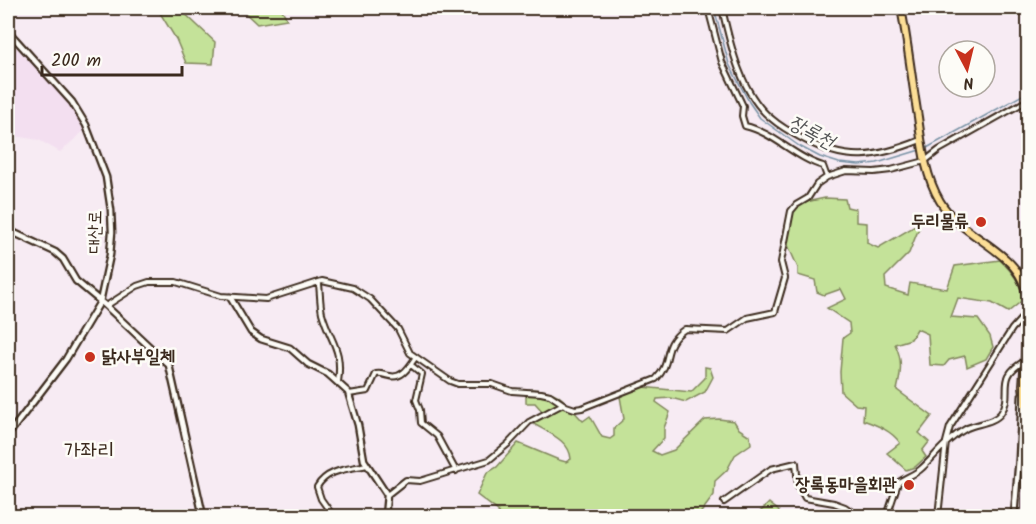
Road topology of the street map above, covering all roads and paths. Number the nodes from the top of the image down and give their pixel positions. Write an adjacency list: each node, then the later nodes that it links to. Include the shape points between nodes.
1 (708, 8): 8 (street, via 722,62 744,110 745,126 823,166)
2 (722, 8): 6 (street, via 730,44 746,84 766,114 792,133 819,147 856,156 884,153)
3 (901, 8): 6 (main road)
4 (8, 31): 12 (street, 대산로, via 72,102 99,155 108,189 112,232)
5 (1029, 100): 7 (street)
6 (922, 141): 7 (main road)
7 (925, 159): 8 (street, via 891,170 846,171); 14 (main road, via 936,193 950,215 1000,252 1018,272 1026,288)
8 (827, 177): 22 (street, via 791,210 781,262 784,278 775,312 747,318 728,331 685,330 670,341 662,372 656,379 582,408)
9 (8, 230): 12 (street, via 56,252 76,281)
10 (319, 284): 11 (street, via 266,298); 16 (street, via 322,281 352,288 370,299 398,328 405,346); 19 (street, via 322,312 338,348)
11 (230, 297): 13 (street, via 163,280 137,286); 19 (street, via 252,332 290,348)
12 (100, 302): 13 (street); 26 (street, 대산로, via 66,359)
13 (106, 306): 34 (street, via 169,365)
14 (1029, 310): 15 (main road); 27 (street, via 1012,329 957,414)
15 (1028, 327): 17 (main road)
16 (416, 357): 18 (street); 22 (street, via 458,384 492,384 512,391 541,393)
17 (1025, 360): 20 (main road); 27 (street, via 1010,372 1000,414)
18 (411, 365): 21 (street, via 397,376 376,374 368,391); 31 (street, via 422,374 416,400 421,423 437,435)
19 (338, 382): 21 (street)
20 (1023, 386): 23 (main road); 29 (street)
21 (349, 394): 30 (street)
22 (563, 404): 31 (street, via 530,422 489,460)
23 (1025, 405): 24 (main road); 25 (main road)
24 (1029, 414)
25 (1029, 424)
26 (8, 435)
27 (946, 442): 38 (street, via 921,469 898,483); 39 (street)
28 (1029, 447): 29 (street)
29 (1020, 455): 40 (street)
30 (367, 465): 32 (street); 35 (street, via 337,471 321,480 318,492)
31 (456, 471): 32 (street, via 420,481 406,480)
32 (387, 495): 36 (street)
33 (724, 502): 37 (street, via 771,469 796,463 798,486 805,498 834,503)
34 (202, 516)
35 (333, 516)
36 (384, 516)
37 (858, 516)
38 (887, 516)
39 (938, 516)
40 (1014, 516)

